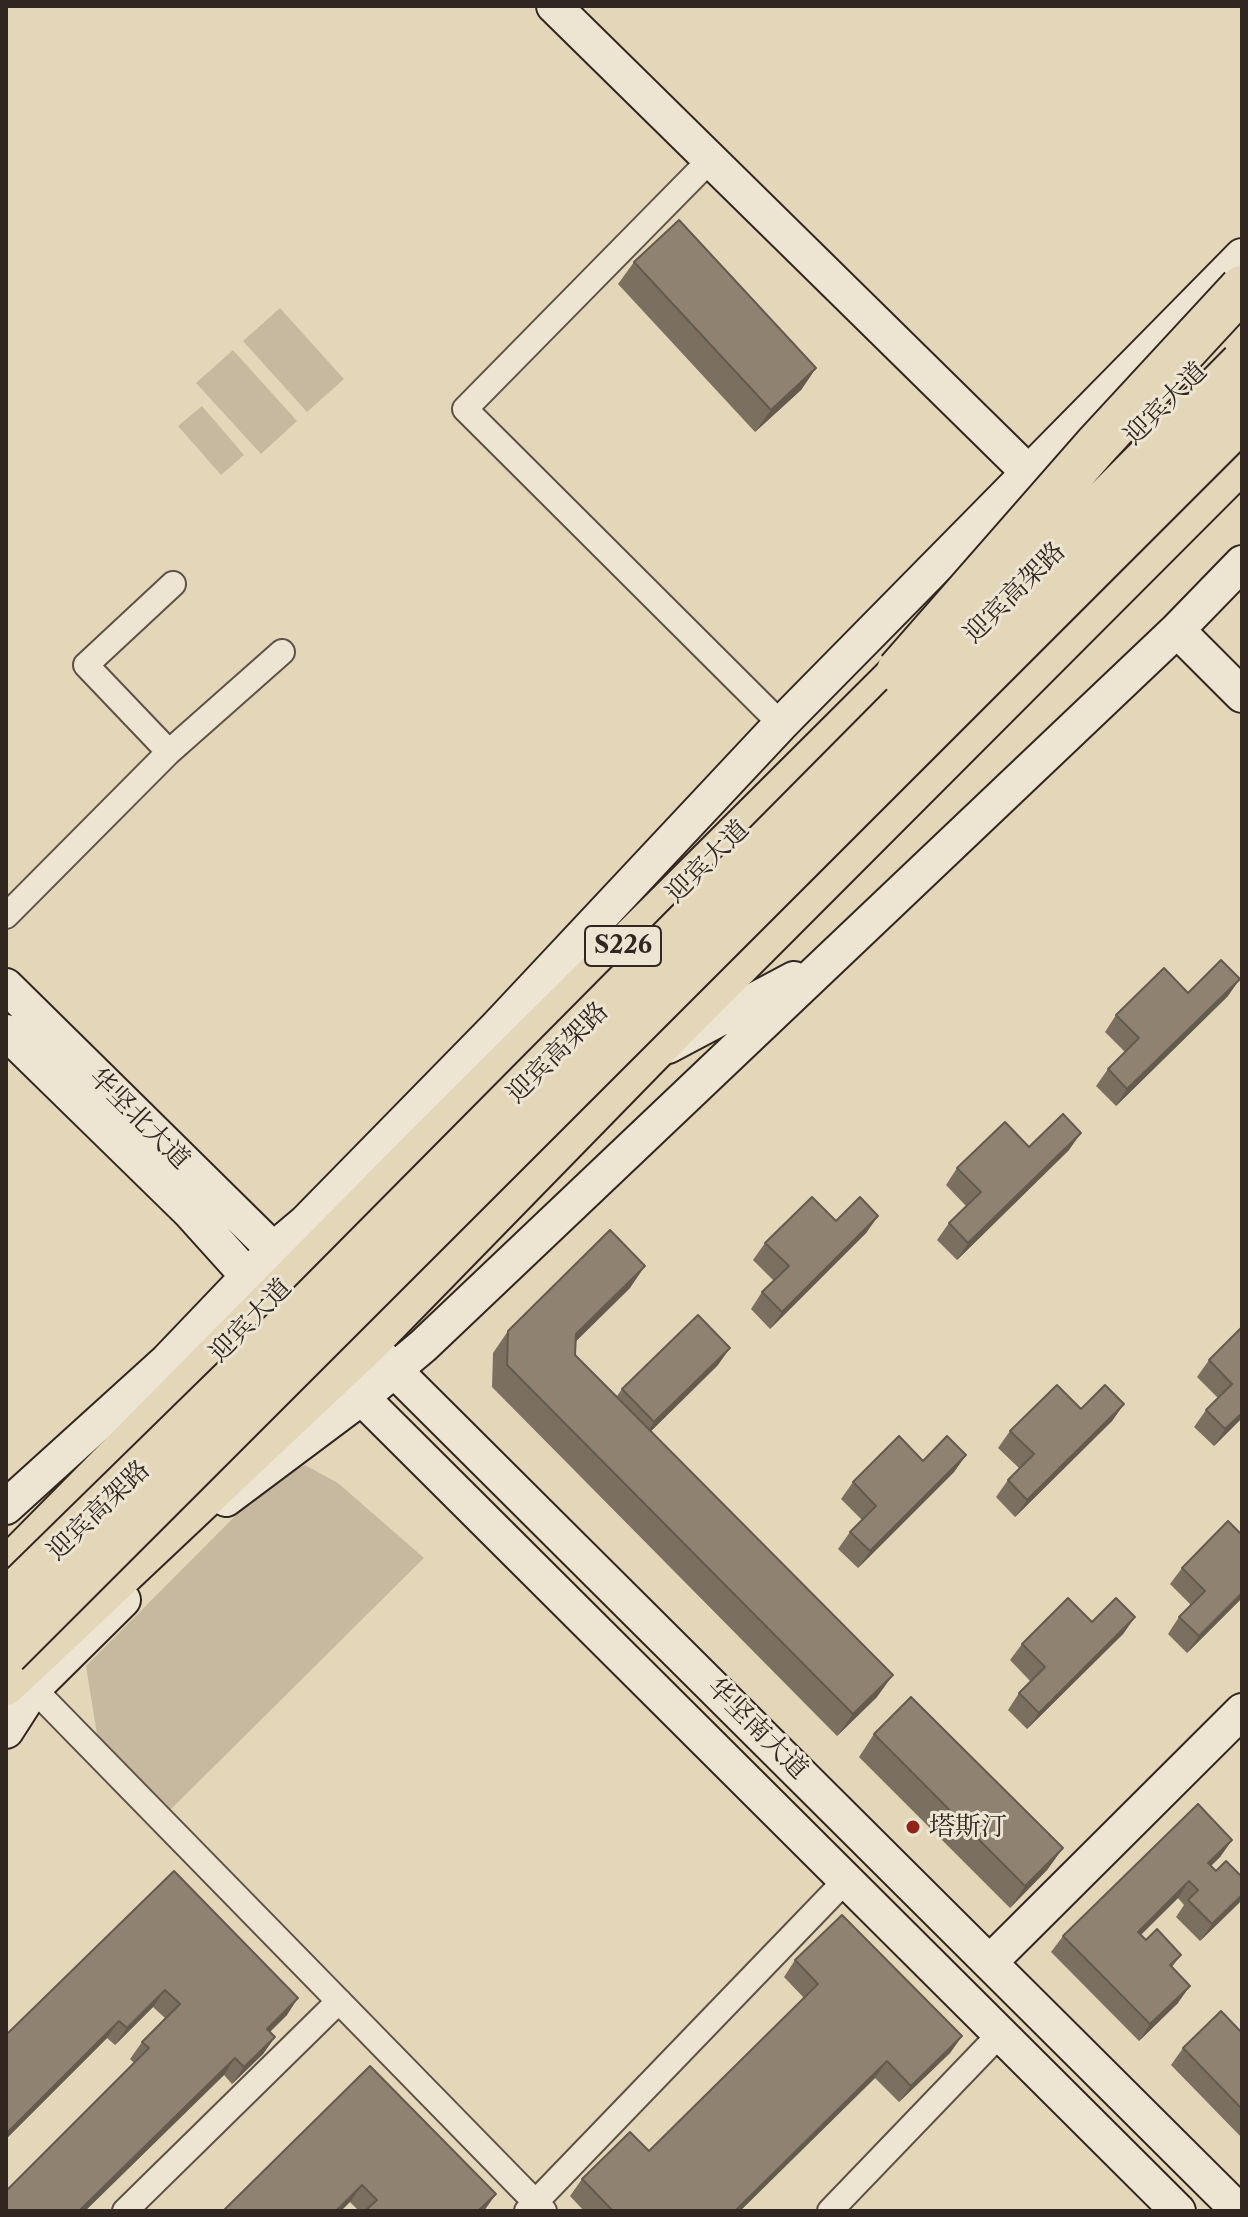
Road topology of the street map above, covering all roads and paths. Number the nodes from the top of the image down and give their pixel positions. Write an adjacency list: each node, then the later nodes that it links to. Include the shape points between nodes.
1 (554, 6): 2 (street)
2 (709, 161): 9 (street); 16 (street, via 465,409)
3 (1242, 256): 9 (street)
4 (1242, 288): 22 (highway, bridge, via 1096,446)
5 (1242, 329): 15 (main road, 迎宾大道 / S226)
6 (1242, 364): 22 (highway, 迎宾高架路, bridge)
7 (1242, 418): 32 (highway, 迎宾高架路, bridge)
8 (1242, 463): 24 (main road)
9 (1028, 472): 16 (street)
10 (1242, 563): 12 (street)
11 (173, 584): 17 (street, via 86,665)
12 (1177, 630): 14 (street); 20 (street)
13 (282, 652): 17 (street)
14 (1242, 695)
15 (857, 713): 18 (street); 25 (main road, 迎宾大道 / S226)
16 (781, 724): 18 (street)
17 (169, 752): 19 (street)
18 (696, 816): 25 (street, via 306,1222)
19 (6, 916)
20 (834, 958): 24 (street); 27 (street, via 423,1346)
21 (6, 986): 25 (street, 华坚北大道)
22 (621, 990): 31 (highway, 迎宾高架路, bridge)
23 (6, 1032): 26 (street, 华坚北大道, via 190,1212)
24 (650, 1056): 27 (main road)
25 (285, 1261): 26 (main road, 迎宾大道 / S226); 27 (street, 华坚南大道)
26 (260, 1289): 28 (street, 华坚南大道); 29 (street, via 167,1361); 30 (main road, 迎宾大道 / S226)
27 (382, 1356): 28 (main road); 36 (street, 华坚南大道)
28 (350, 1386): 32 (main road); 35 (street, 华坚南大道)
29 (6, 1507)
30 (6, 1567)
31 (6, 1602)
32 (16, 1676): 34 (street); 37 (street)
33 (1242, 1711): 36 (street)
34 (6, 1731)
35 (846, 1880): 38 (street, 华坚南大道); 39 (street)
36 (990, 1962): 43 (street, 华坚南大道)
37 (339, 2001): 39 (street); 40 (street)
38 (1000, 2034): 41 (street); 42 (street, 华坚南大道)
39 (536, 2208)
40 (125, 2211)
41 (830, 2211)
42 (1178, 2211)
43 (1239, 2211)

